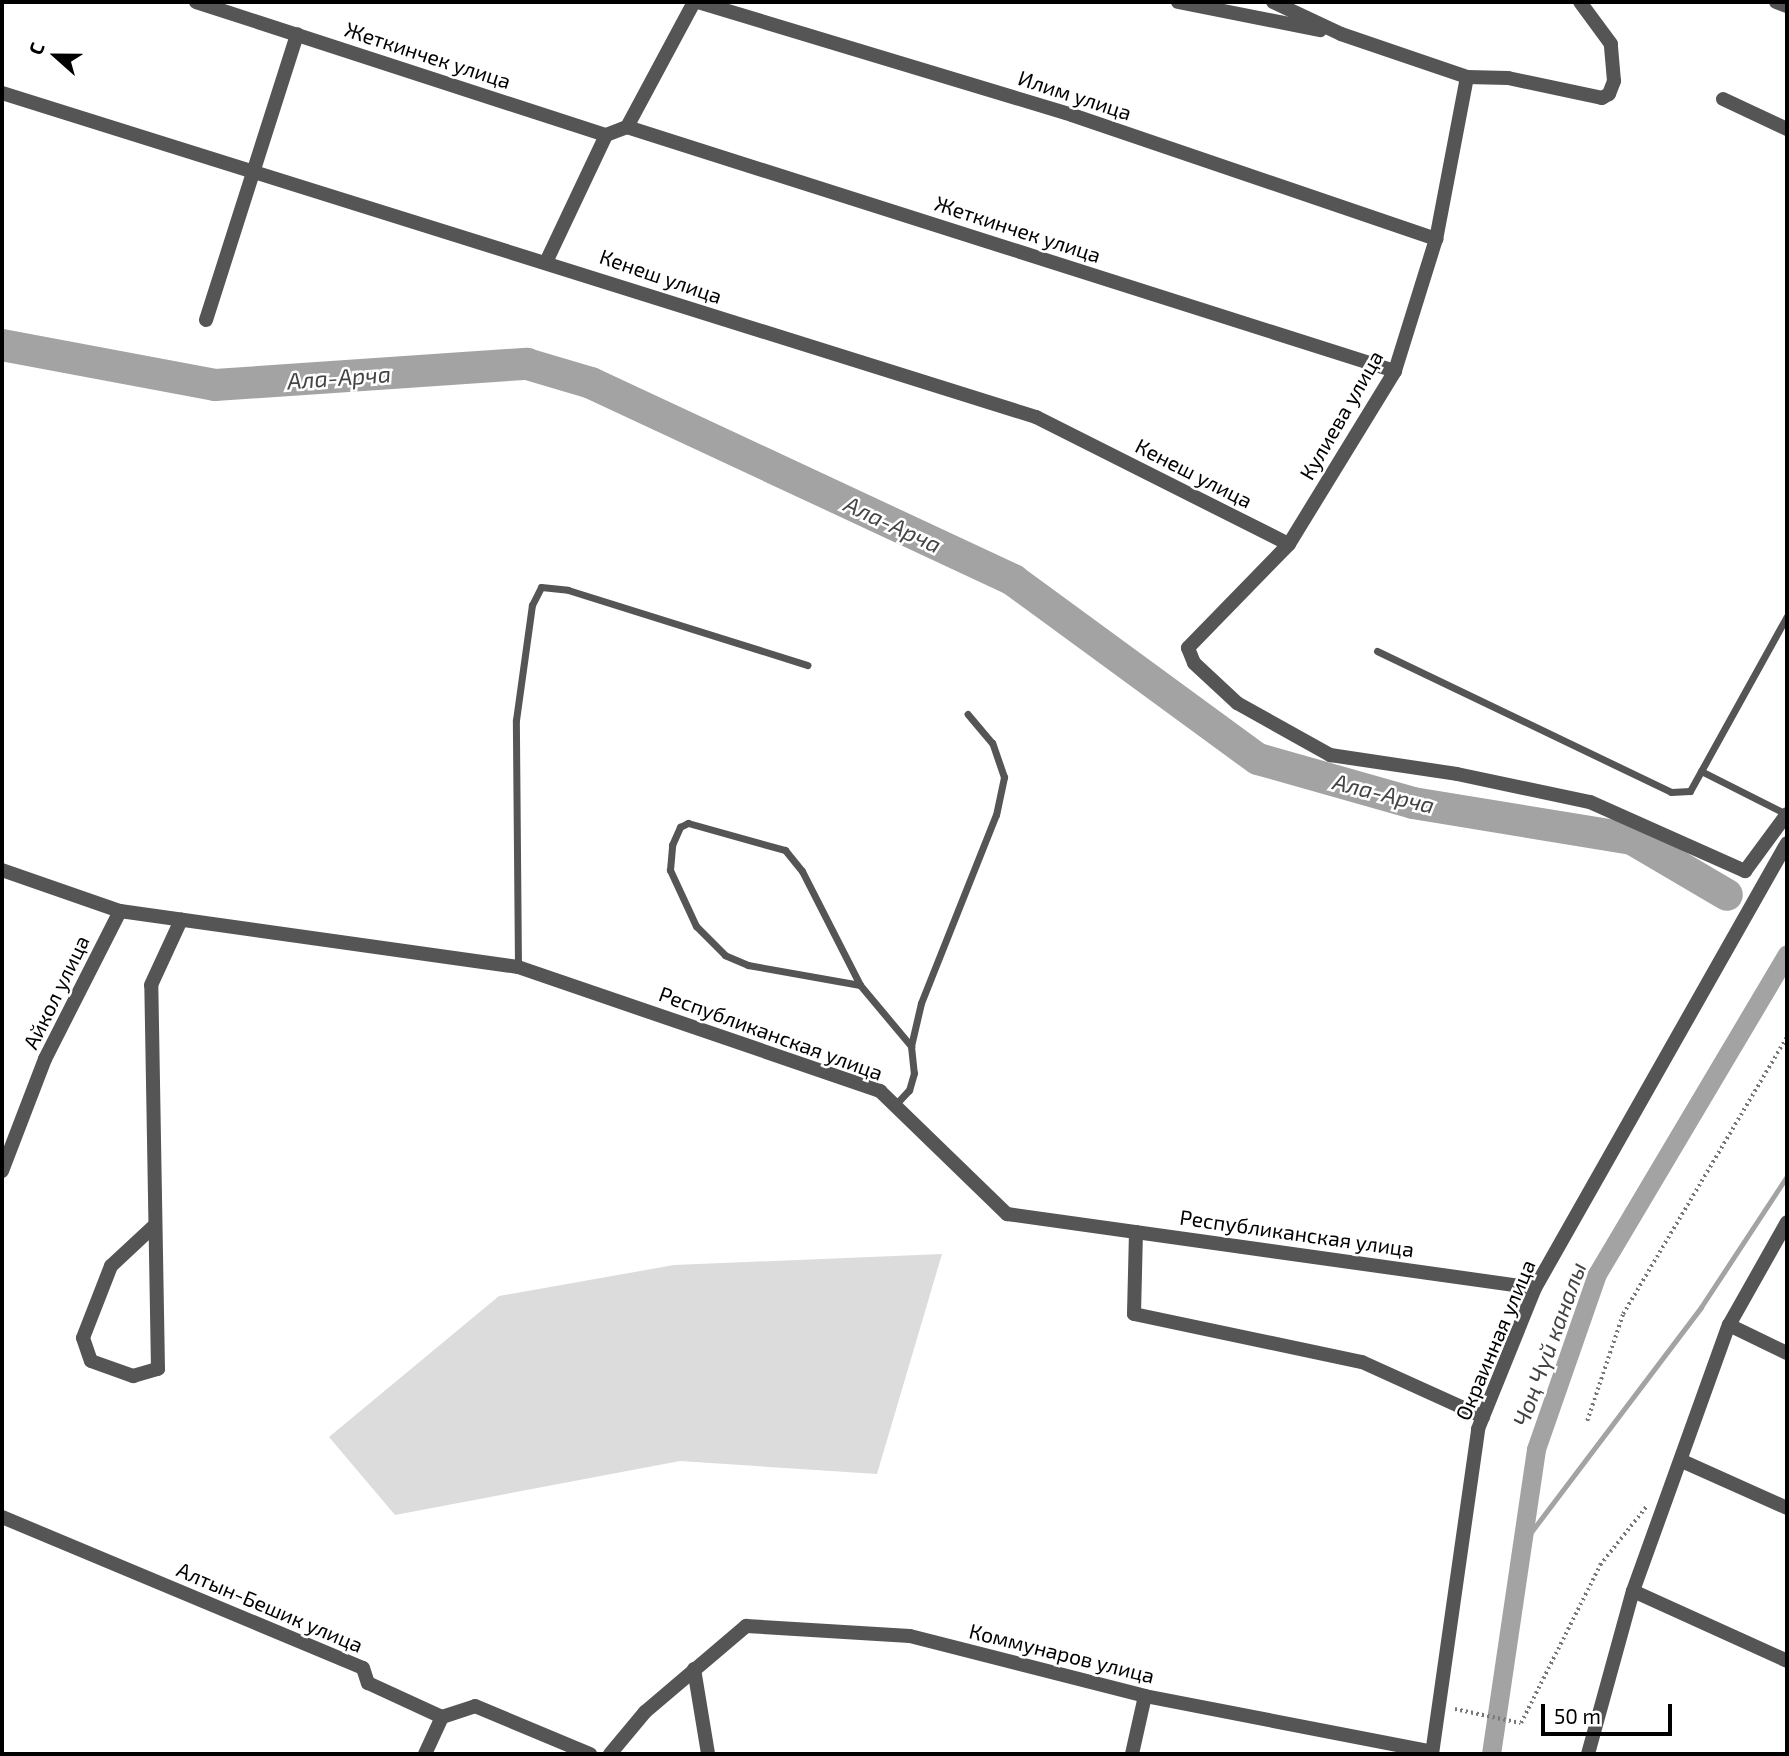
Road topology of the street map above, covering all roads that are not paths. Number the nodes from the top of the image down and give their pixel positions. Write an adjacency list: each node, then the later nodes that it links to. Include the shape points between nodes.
1 (196, 2): 8 (street, Жеткинчек улица)
2 (696, 2): 13 (street); 17 (street, Илим улица, via 1072,115)
3 (1178, 2): 9 (street)
4 (1273, 2): 9 (street)
5 (1580, 2): 10 (street, via 1611,44 1614,81 1609,94 1602,97 1508,78)
6 (1776, 2): 7 (street)
7 (1787, 6)
8 (297, 34): 15 (street, Жеткинчек улица); 16 (street)
9 (1341, 34): 10 (street)
10 (1466, 77): 17 (street, Кулиева улица)
11 (2, 93): 16 (street, Кенеш улица)
12 (1723, 99): 14 (street)
13 (627, 127): 15 (street); 20 (street, Жеткинчек улица)
14 (1787, 129)
15 (606, 135): 18 (street)
16 (253, 170): 18 (street, Кенеш улица); 19 (street)
17 (1436, 239): 20 (street, Кулиева улица)
18 (547, 260): 21 (street, Кенеш улица, via 1036,417)
19 (206, 320)
20 (1395, 372): 21 (street, Кулиева улица)
21 (1289, 544): 27 (street, Кулиева улица, via 1188,648 1194,663 1237,703 1330,755 1481,778 1590,802 1745,871)
22 (1787, 616): 26 (lane)
23 (1377, 651): 26 (lane, via 1671,792 1690,791)
24 (808, 665): 32 (lane, via 569,590 541,587 532,605 516,720)
25 (968, 714): 34 (lane, via 992,743 1004,777 996,815 921,1003)
26 (1701, 771): 27 (lane)
27 (1786, 814)
28 (1787, 843): 41 (street, Окраинная улица)
29 (2, 870): 30 (street, Республиканская улица)
30 (120, 911): 31 (street, Республиканская улица); 36 (street, Айкол улица)
31 (181, 919): 32 (street, Республиканская улица); 39 (street, via 151,985)
32 (518, 967): 35 (street, Республиканская улица, via 880,1091)
33 (860, 985): 33 (lane, via 748,965 725,955 696,926 670,870 672,845 680,827 688,823 785,850 819,901); 34 (lane)
34 (911, 1046): 35 (lane, via 914,1073 909,1090)
35 (895, 1105): 40 (street, Республиканская улица, via 1007,1214)
36 (5, 1151): 37 (street, Айкол улица)
37 (2, 1171)
38 (1787, 1222): 42 (street)
39 (155, 1225): 39 (street, via 158,1369 133,1376 91,1361 83,1338 111,1266)
40 (1136, 1232): 41 (street, Республиканская улица); 44 (street, via 1133,1314 1362,1362)
41 (1535, 1288): 44 (street, Окраинная улица)
42 (1729, 1325): 43 (street); 45 (street)
43 (1787, 1353)
44 (1483, 1417): 53 (street, Окраинная улица)
45 (1682, 1461): 46 (street); 48 (street)
46 (1787, 1508)
47 (2, 1517): 52 (street, Алтын-Бешик улица, via 363,1668 369,1683)
48 (1633, 1591): 49 (street); 59 (street)
49 (1787, 1661)
50 (694, 1669): 51 (street, Коммунаров улица, via 746,1626 911,1636); 56 (street, via 645,1712); 57 (street)
51 (1145, 1696): 53 (street, Коммунаров улица); 58 (street)
52 (442, 1717): 54 (street); 55 (street, via 475,1706)
53 (1432, 1753)
54 (425, 1754)
55 (590, 1754)
56 (610, 1754)
57 (708, 1754)
58 (1132, 1754)
59 (1588, 1754)

